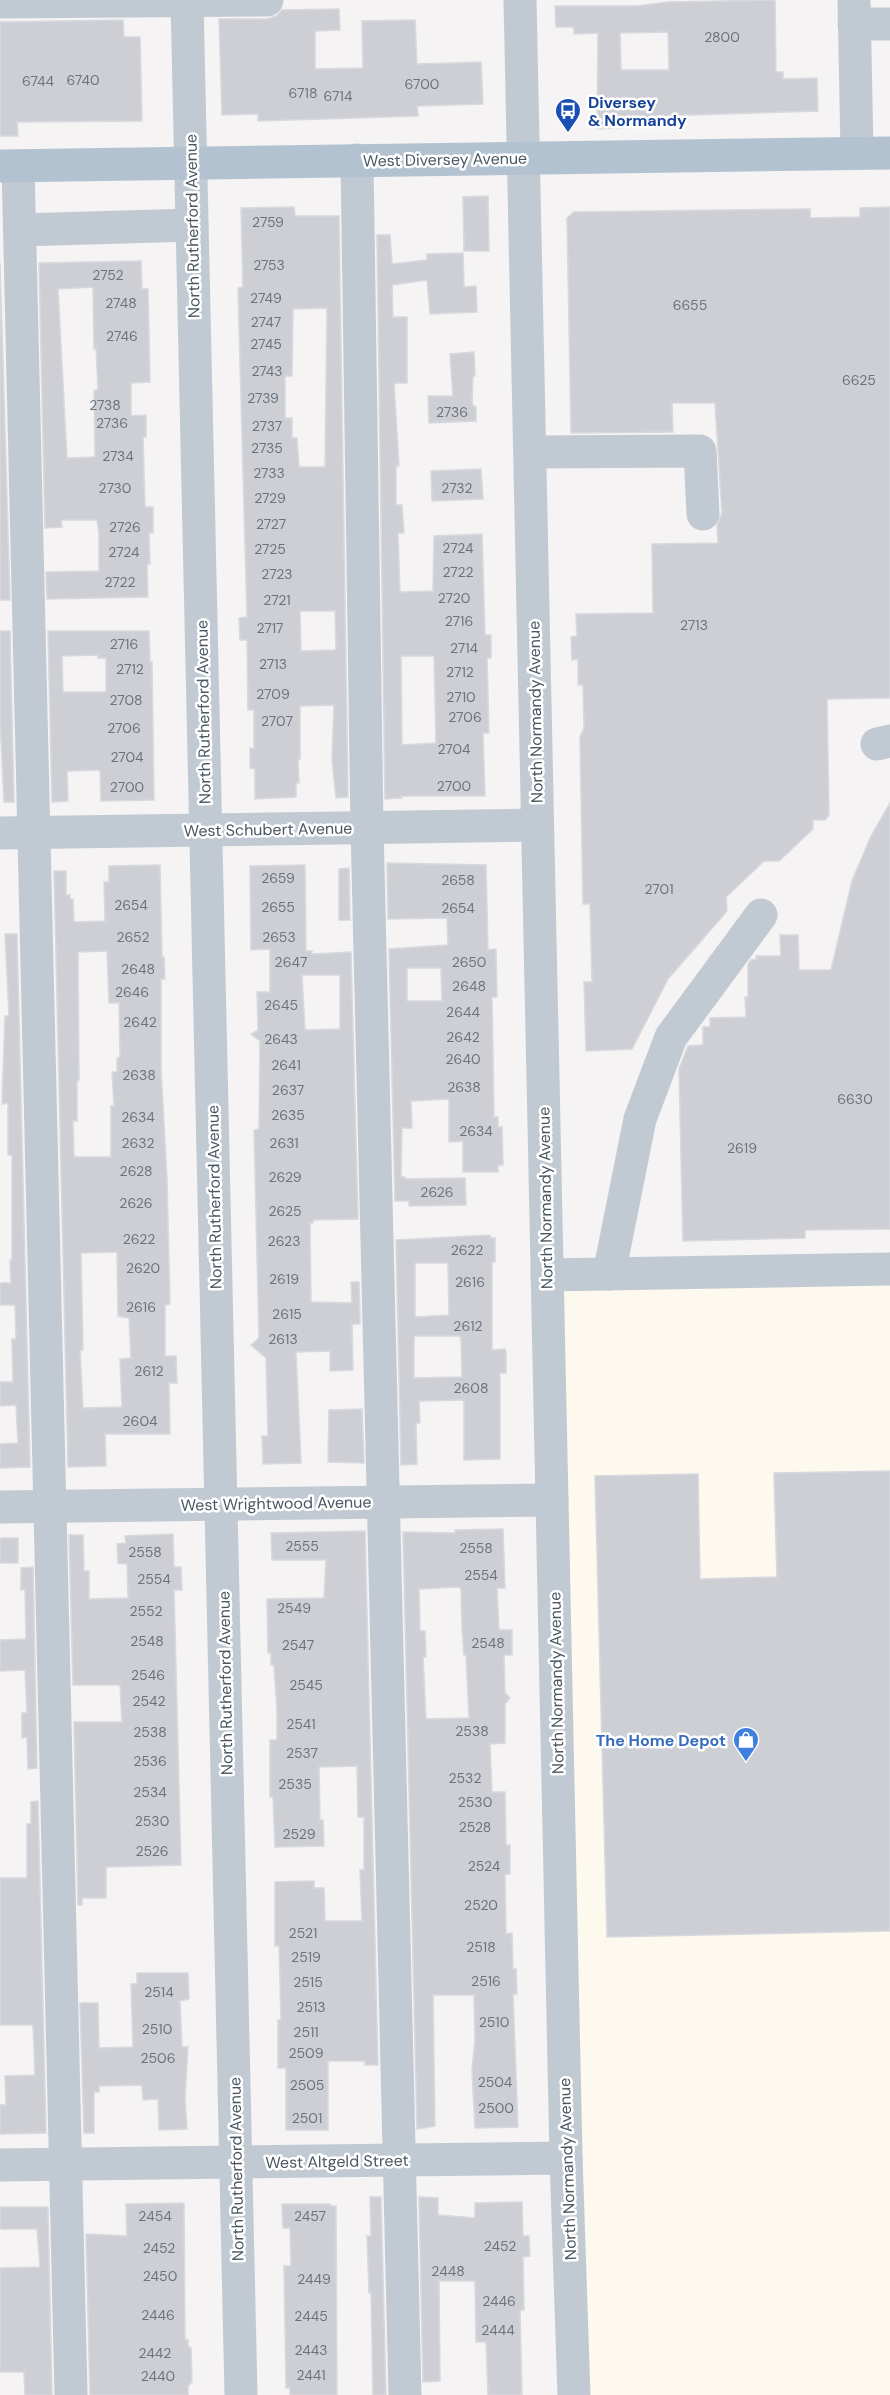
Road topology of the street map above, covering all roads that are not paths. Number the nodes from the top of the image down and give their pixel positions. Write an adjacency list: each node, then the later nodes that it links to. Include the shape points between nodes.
1 (267, 0): 4 (street)
2 (520, 0): 9 (street, North Normandy Avenue)
3 (12, 1): 4 (street)
4 (187, 1): 11 (street, North Rutherford Avenue)
5 (854, 12): 6 (street); 7 (street)
6 (890, 24)
7 (857, 153): 8 (main road, West Diversey Avenue); 9 (main road, West Diversey Avenue)
8 (890, 153)
9 (524, 157): 10 (main road, West Diversey Avenue); 15 (street, North Normandy Avenue)
10 (357, 160): 11 (main road, West Diversey Avenue); 18 (street)
11 (191, 163): 12 (main road, West Diversey Avenue); 13 (street, North Rutherford Avenue)
12 (9, 166): 14 (street)
13 (192, 225): 14 (street); 19 (street, North Rutherford Avenue)
14 (20, 230): 21 (street)
15 (530, 452): 16 (street, via 700,451); 17 (street, North Normandy Avenue)
16 (703, 514)
17 (537, 825): 18 (street, West Schubert Avenue); 25 (street, North Normandy Avenue)
18 (367, 827): 19 (street, West Schubert Avenue); 27 (street)
19 (206, 830): 21 (street, West Schubert Avenue); 28 (street, North Rutherford Avenue)
20 (0, 832): 21 (street, West Schubert Avenue)
21 (34, 832): 29 (street)
22 (761, 915): 24 (street, via 671,1037 640,1119)
23 (890, 1269): 24 (street)
24 (609, 1274): 25 (street)
25 (547, 1275): 26 (street, North Normandy Avenue)
26 (552, 1500): 27 (street, West Wrightwood Avenue); 31 (street, North Normandy Avenue)
27 (382, 1502): 28 (street, West Wrightwood Avenue); 32 (street)
28 (221, 1504): 29 (street, West Wrightwood Avenue); 33 (street, North Rutherford Avenue)
29 (50, 1506): 30 (street, West Wrightwood Avenue); 34 (street)
30 (0, 1507)
31 (566, 2158): 32 (street, West Altgeld Street); 39 (street, North Normandy Avenue)
32 (398, 2160): 33 (street, West Altgeld Street); 38 (street)
33 (236, 2162): 34 (street, West Altgeld Street); 37 (street, North Rutherford Avenue)
34 (65, 2164): 35 (street, West Altgeld Street); 36 (street)
35 (0, 2165)
36 (71, 2395)
37 (241, 2395)
38 (405, 2395)
39 (574, 2395)

